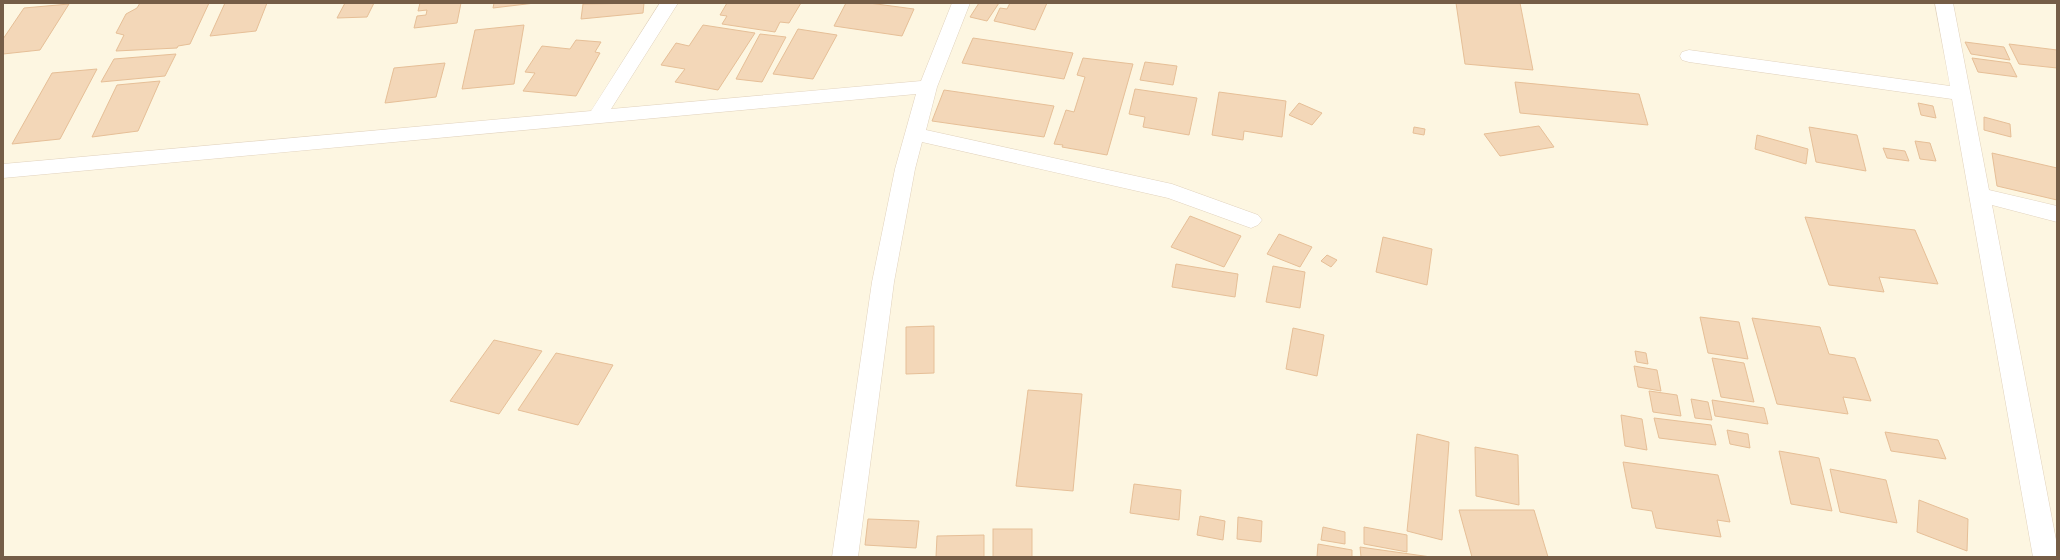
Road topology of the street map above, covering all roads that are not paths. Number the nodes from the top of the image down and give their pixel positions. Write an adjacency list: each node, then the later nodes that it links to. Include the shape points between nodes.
1 (669, 3): 7 (street)
2 (961, 3): 5 (street)
3 (1944, 3): 6 (street)
4 (1689, 56): 6 (street)
5 (928, 87): 7 (street); 8 (street)
6 (1961, 94): 10 (street)
7 (596, 118): 9 (street)
8 (915, 134): 12 (street, via 1172,191); 13 (street, via 905,169 883,282)
9 (3, 171)
10 (1980, 195): 11 (street); 14 (street)
11 (2057, 214)
12 (1251, 220)
13 (845, 557)
14 (2046, 557)

